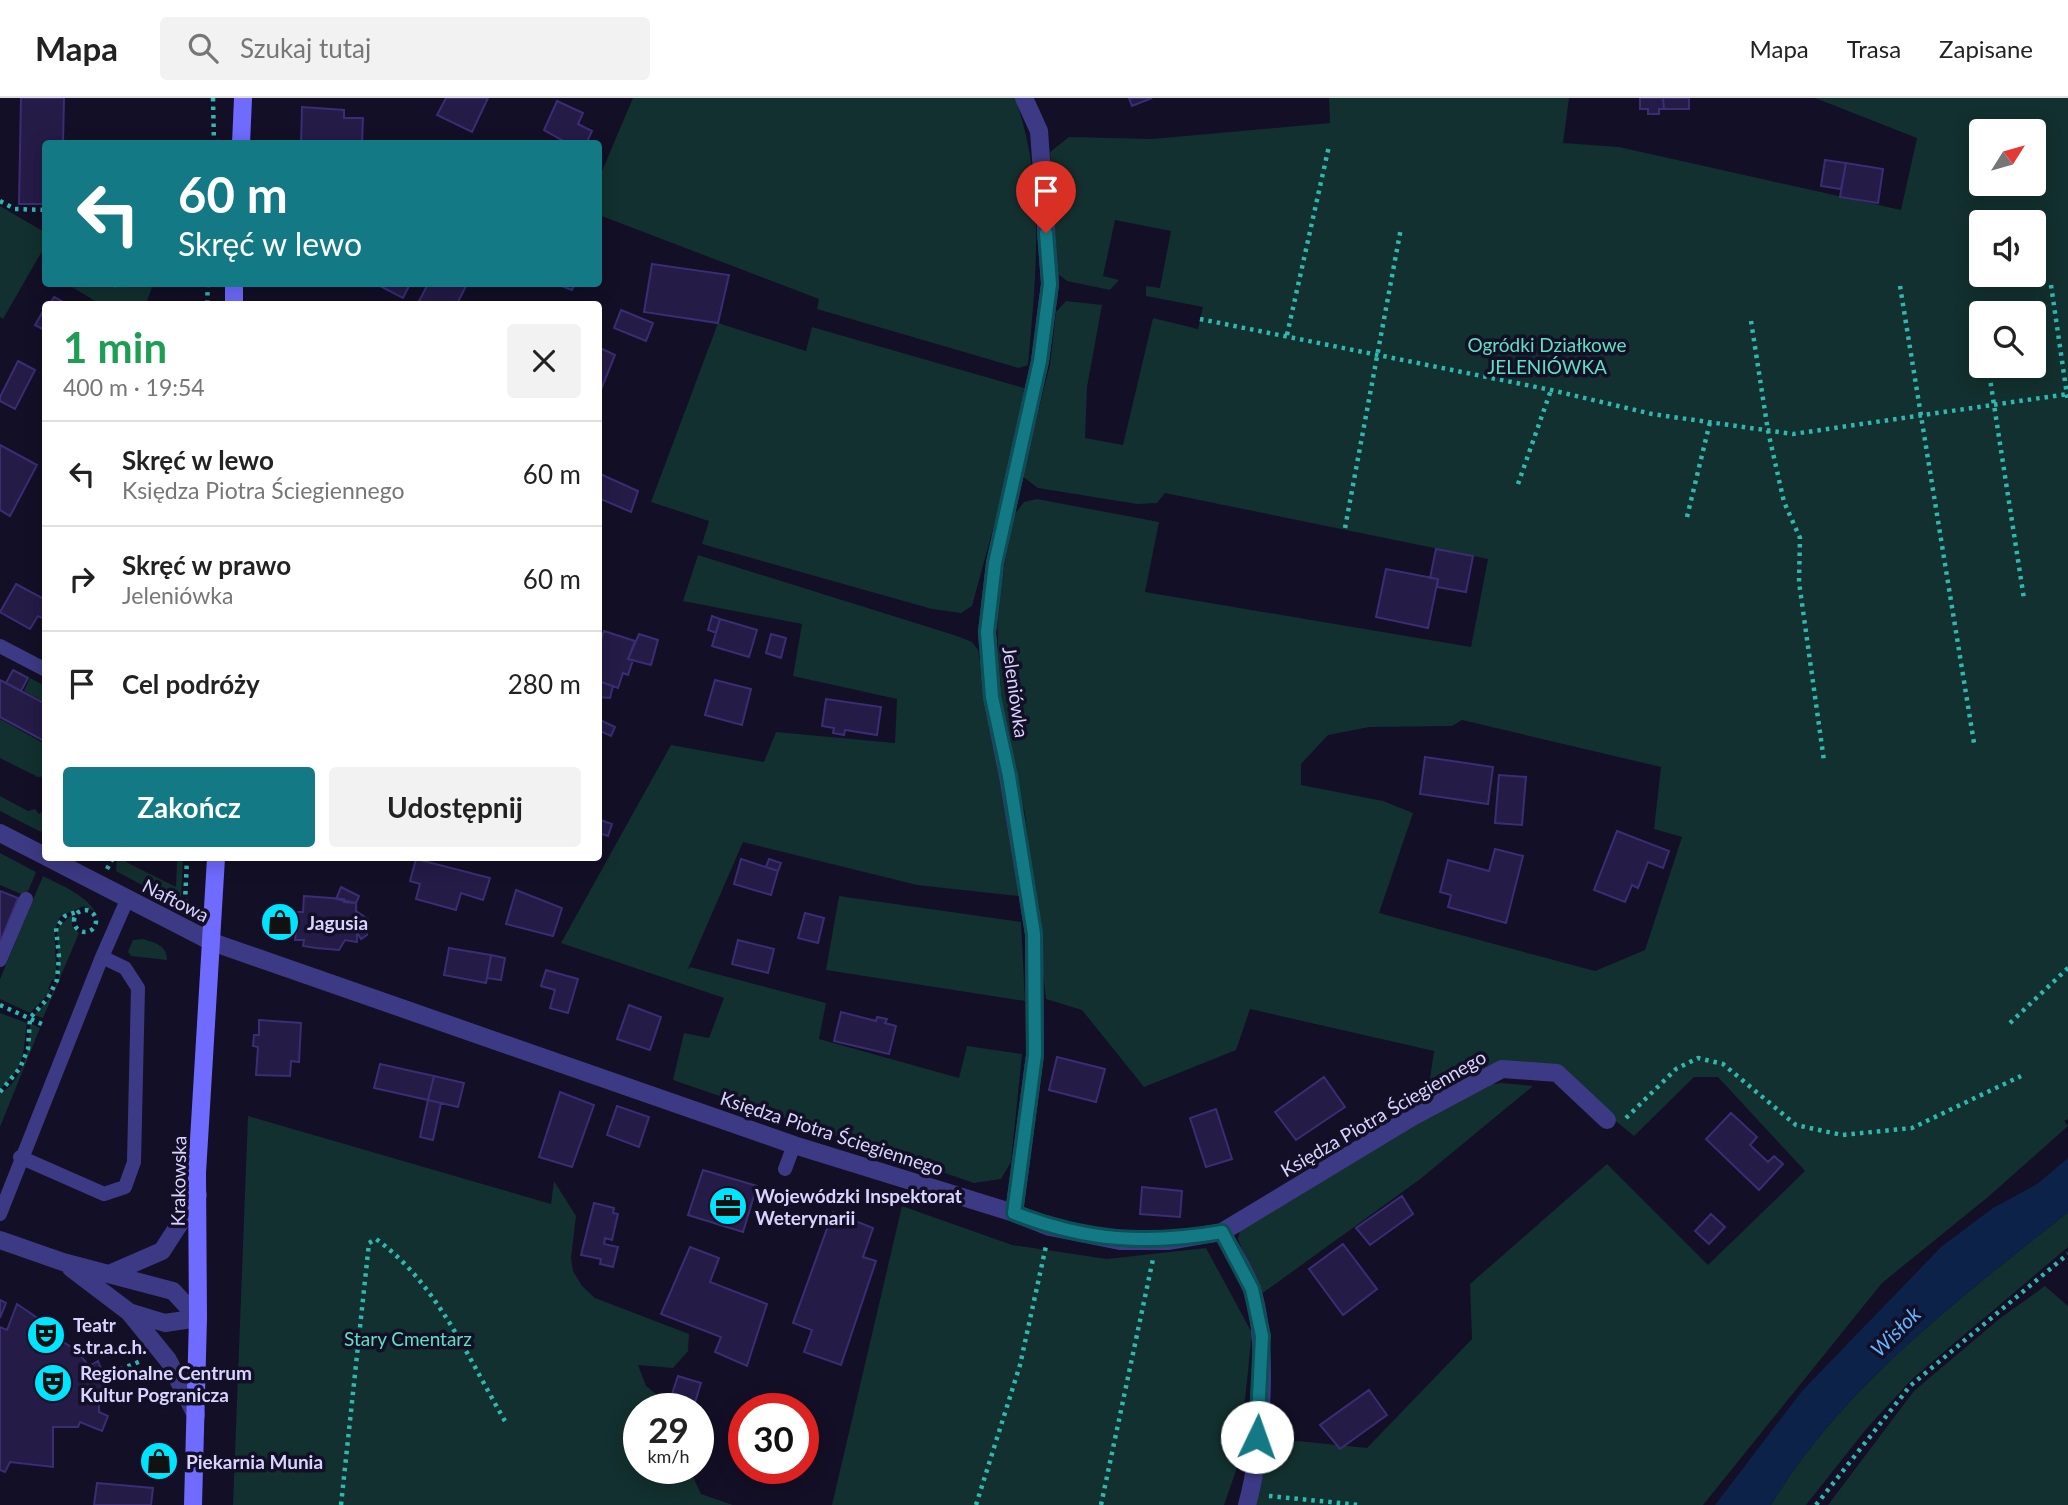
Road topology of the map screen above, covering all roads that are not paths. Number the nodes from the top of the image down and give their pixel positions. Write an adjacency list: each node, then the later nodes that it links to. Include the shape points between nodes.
1 (243, 98): 3 (main road)
2 (1024, 98): 20 (street, Jeleniówka, via 1039,131 1050,284 1040,361 995,563 987,632 992,697 1034,934 1035,1055)
3 (240, 140)
4 (0, 646): 5 (lane)
5 (42, 668)
6 (0, 833): 7 (street, Naftowa)
7 (42, 855)
8 (53, 861): 11 (street, Naftowa)
9 (216, 861): 12 (main road, Krakowska)
10 (26, 899): 14 (lane)
11 (127, 900): 12 (street, Naftowa); 13 (lane)
12 (212, 942): 16 (street, Księdza Piotra Ściegiennego); 19 (main road, Krakowska)
13 (102, 957): 17 (lane); 17 (lane, via 125,968 138,988 134,1162 125,1187 104,1194)
14 (0, 960)
15 (1607, 1120): 22 (street, Księdza Piotra Ściegiennego, via 1557,1073 1502,1069)
16 (794, 1145): 18 (lane); 20 (street, Księdza Piotra Ściegiennego)
17 (20, 1157): 21 (lane)
18 (785, 1169)
19 (198, 1195): 25 (street, via 162,1251); 27 (main road, Krakowska)
20 (1014, 1213): 22 (street, Księdza Piotra Ściegiennego, via 1051,1227 1120,1241)
21 (0, 1214)
22 (1222, 1232): 29 (street, via 1252,1289 1262,1336)
23 (0, 1240): 24 (street)
24 (63, 1262): 25 (street); 26 (street)
25 (109, 1274): 27 (street, via 173,1291)
26 (129, 1312): 27 (street, via 164,1323); 28 (street, via 168,1360)
27 (198, 1318): 28 (main road, Krakowska)
28 (196, 1415): 30 (main road, Krakowska)
29 (1249, 1499)
30 (193, 1505)

